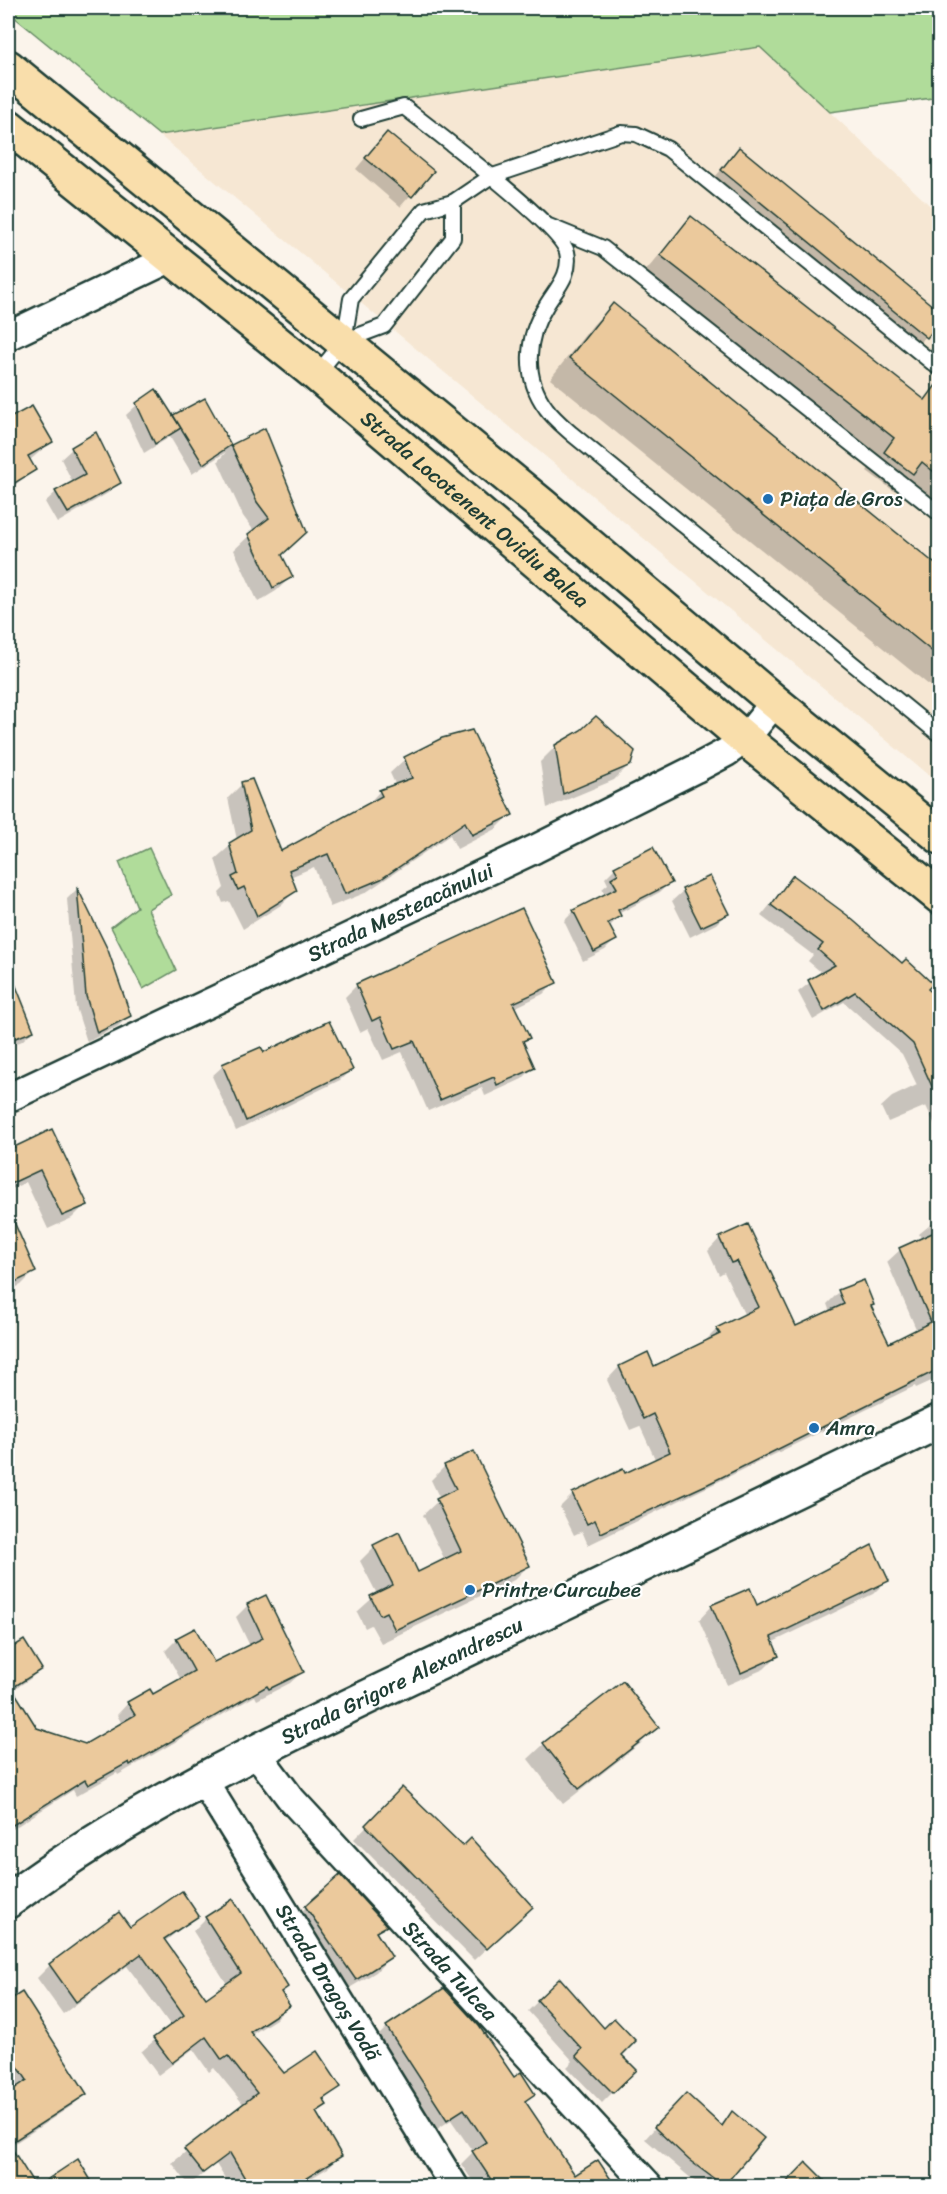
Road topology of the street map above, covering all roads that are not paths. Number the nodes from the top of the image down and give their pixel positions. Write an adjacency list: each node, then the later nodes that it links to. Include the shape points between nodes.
1 (8, 68): 9 (main road)
2 (361, 119): 4 (lane, via 404,107)
3 (8, 126): 7 (main road, Strada Locotenent Ovidiu Balea)
4 (490, 177): 5 (lane); 6 (lane); 10 (lane, via 621,133 653,140)
5 (453, 202): 9 (lane, via 424,210 351,299); 9 (lane, via 453,238 384,326)
6 (548, 225): 12 (lane, via 603,248); 14 (lane, via 567,252 567,272 537,324 529,354 532,381 546,408 572,434)
7 (173, 257): 8 (street); 11 (main road, Strada Locotenent Ovidiu Balea)
8 (8, 336)
9 (344, 341): 11 (lane); 13 (main road)
10 (939, 369)
11 (317, 375): 15 (main road, Strada Locotenent Ovidiu Balea)
12 (939, 514)
13 (775, 702): 15 (street, Strada Mesteacănului); 16 (main road)
14 (939, 735)
15 (745, 739): 17 (main road, Strada Locotenent Ovidiu Balea); 18 (street, Strada Mesteacănului, via 695,769 535,849)
16 (939, 837)
17 (939, 897)
18 (8, 1098)
19 (939, 1422): 20 (street, Strada Grigore Alexandrescu)
20 (255, 1751): 21 (street, Strada Grigore Alexandrescu); 24 (street, Strada Tulcea, via 291,1799)
21 (202, 1779): 22 (street, Strada Grigore Alexandrescu, via 62,1862); 23 (street, Strada Dragoș Vodă)
22 (8, 1901)
23 (454, 2187)
24 (649, 2187)

